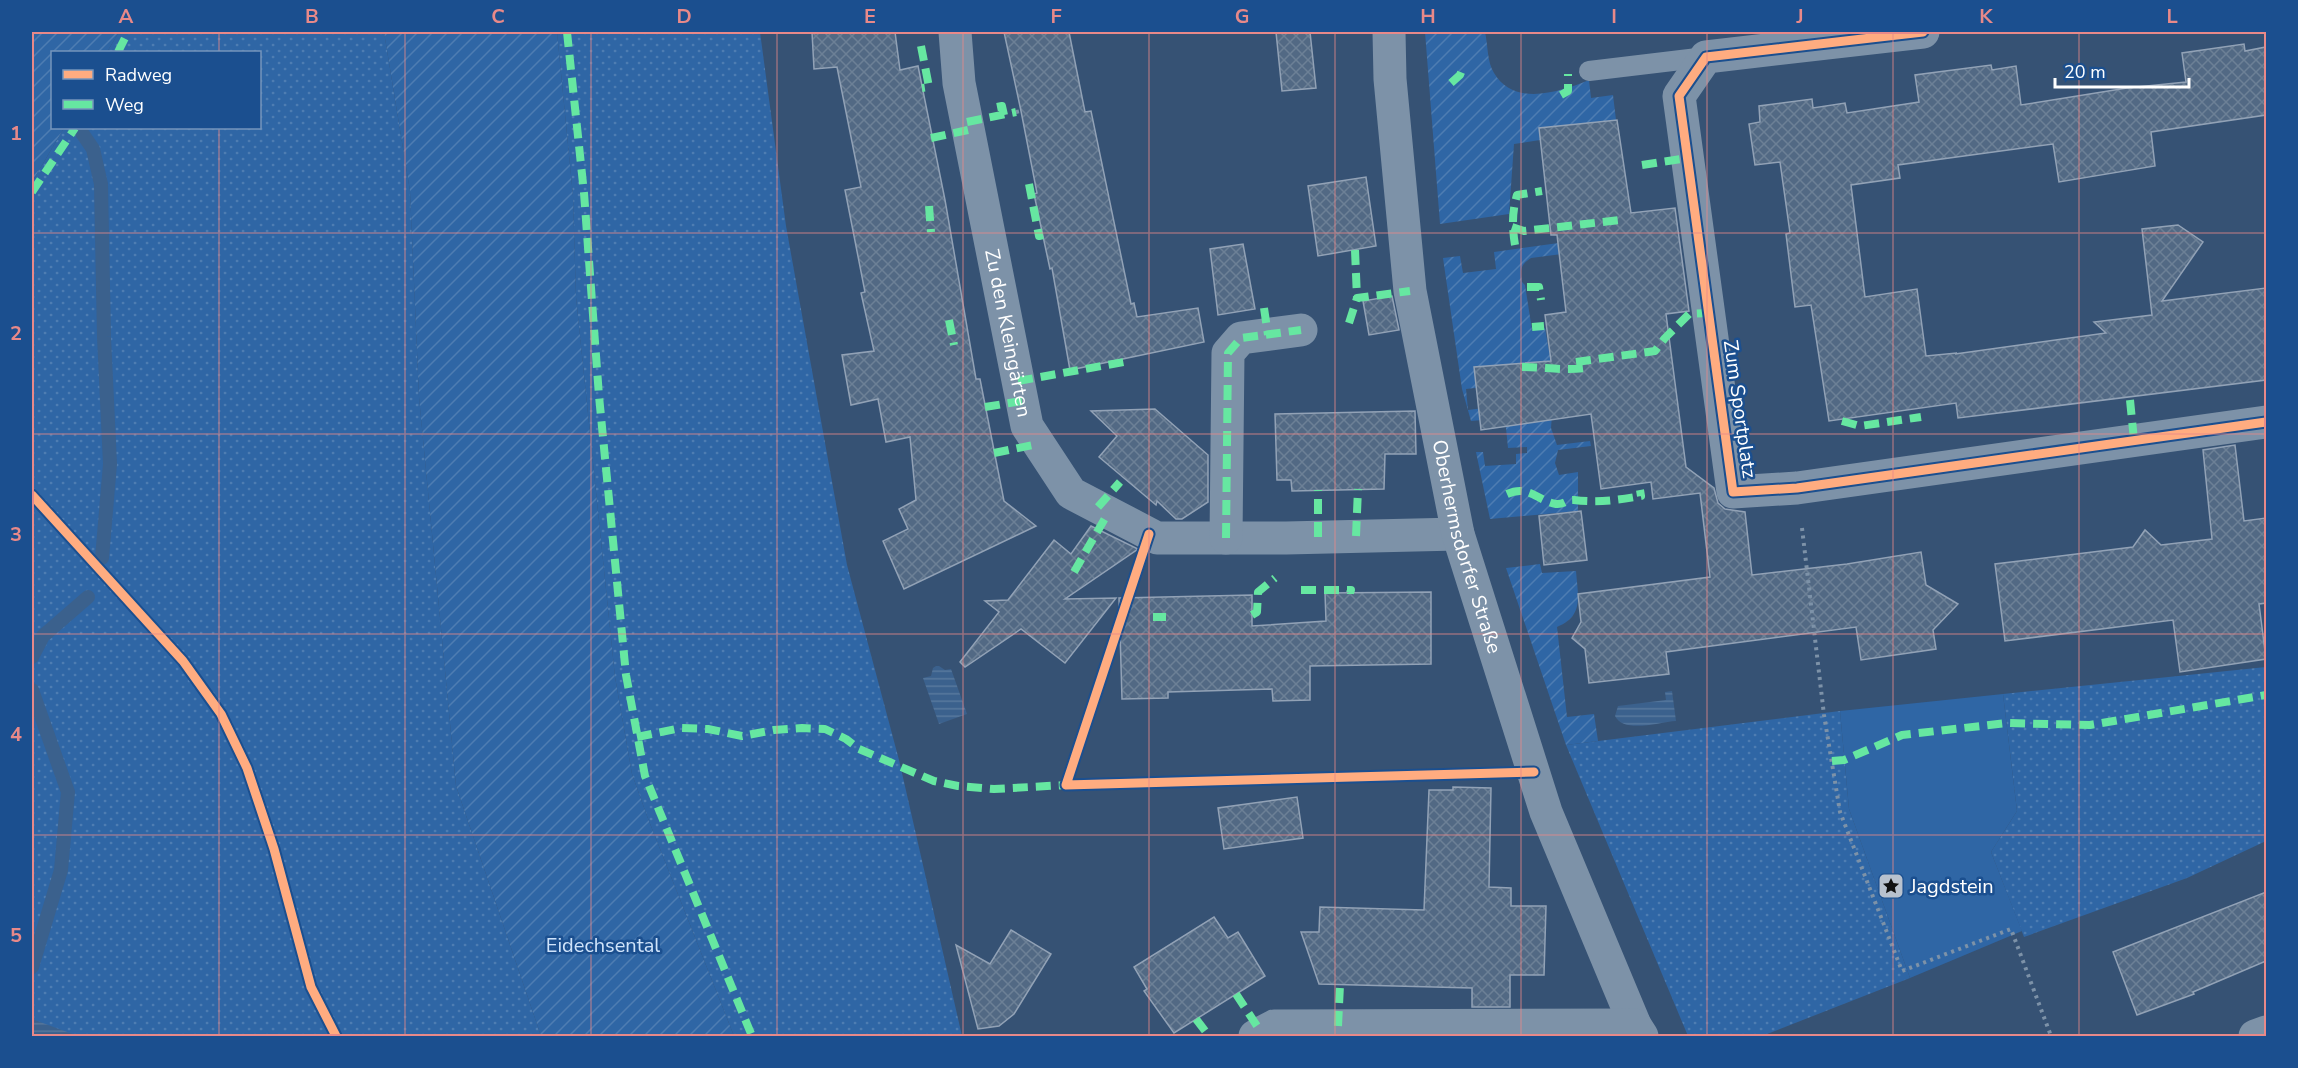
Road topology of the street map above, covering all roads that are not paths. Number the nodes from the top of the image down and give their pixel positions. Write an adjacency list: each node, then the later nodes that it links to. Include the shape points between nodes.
1 (955, 32): 9 (street, Zu den Kleingärten, via 959,83 1027,426 1071,493 1157,538)
2 (1389, 32): 8 (street, Oberhermsdorfer Straße, via 1410,291)
3 (1923, 32): 4 (street)
4 (1706, 57): 5 (lane); 7 (street, Zum Sportplatz, via 1679,96 1733,492 1797,488)
5 (1589, 71)
6 (1301, 330): 9 (street, via 1241,338 1228,353)
7 (2266, 422)
8 (1458, 534): 9 (street, Zu den Kleingärten); 10 (street, Oberhermsdorfer Straße, via 1546,812)
9 (1226, 538)
10 (1638, 1031): 12 (street, via 1274,1026)
11 (2266, 1032): 13 (street)
12 (1255, 1036)
13 (2255, 1036)

